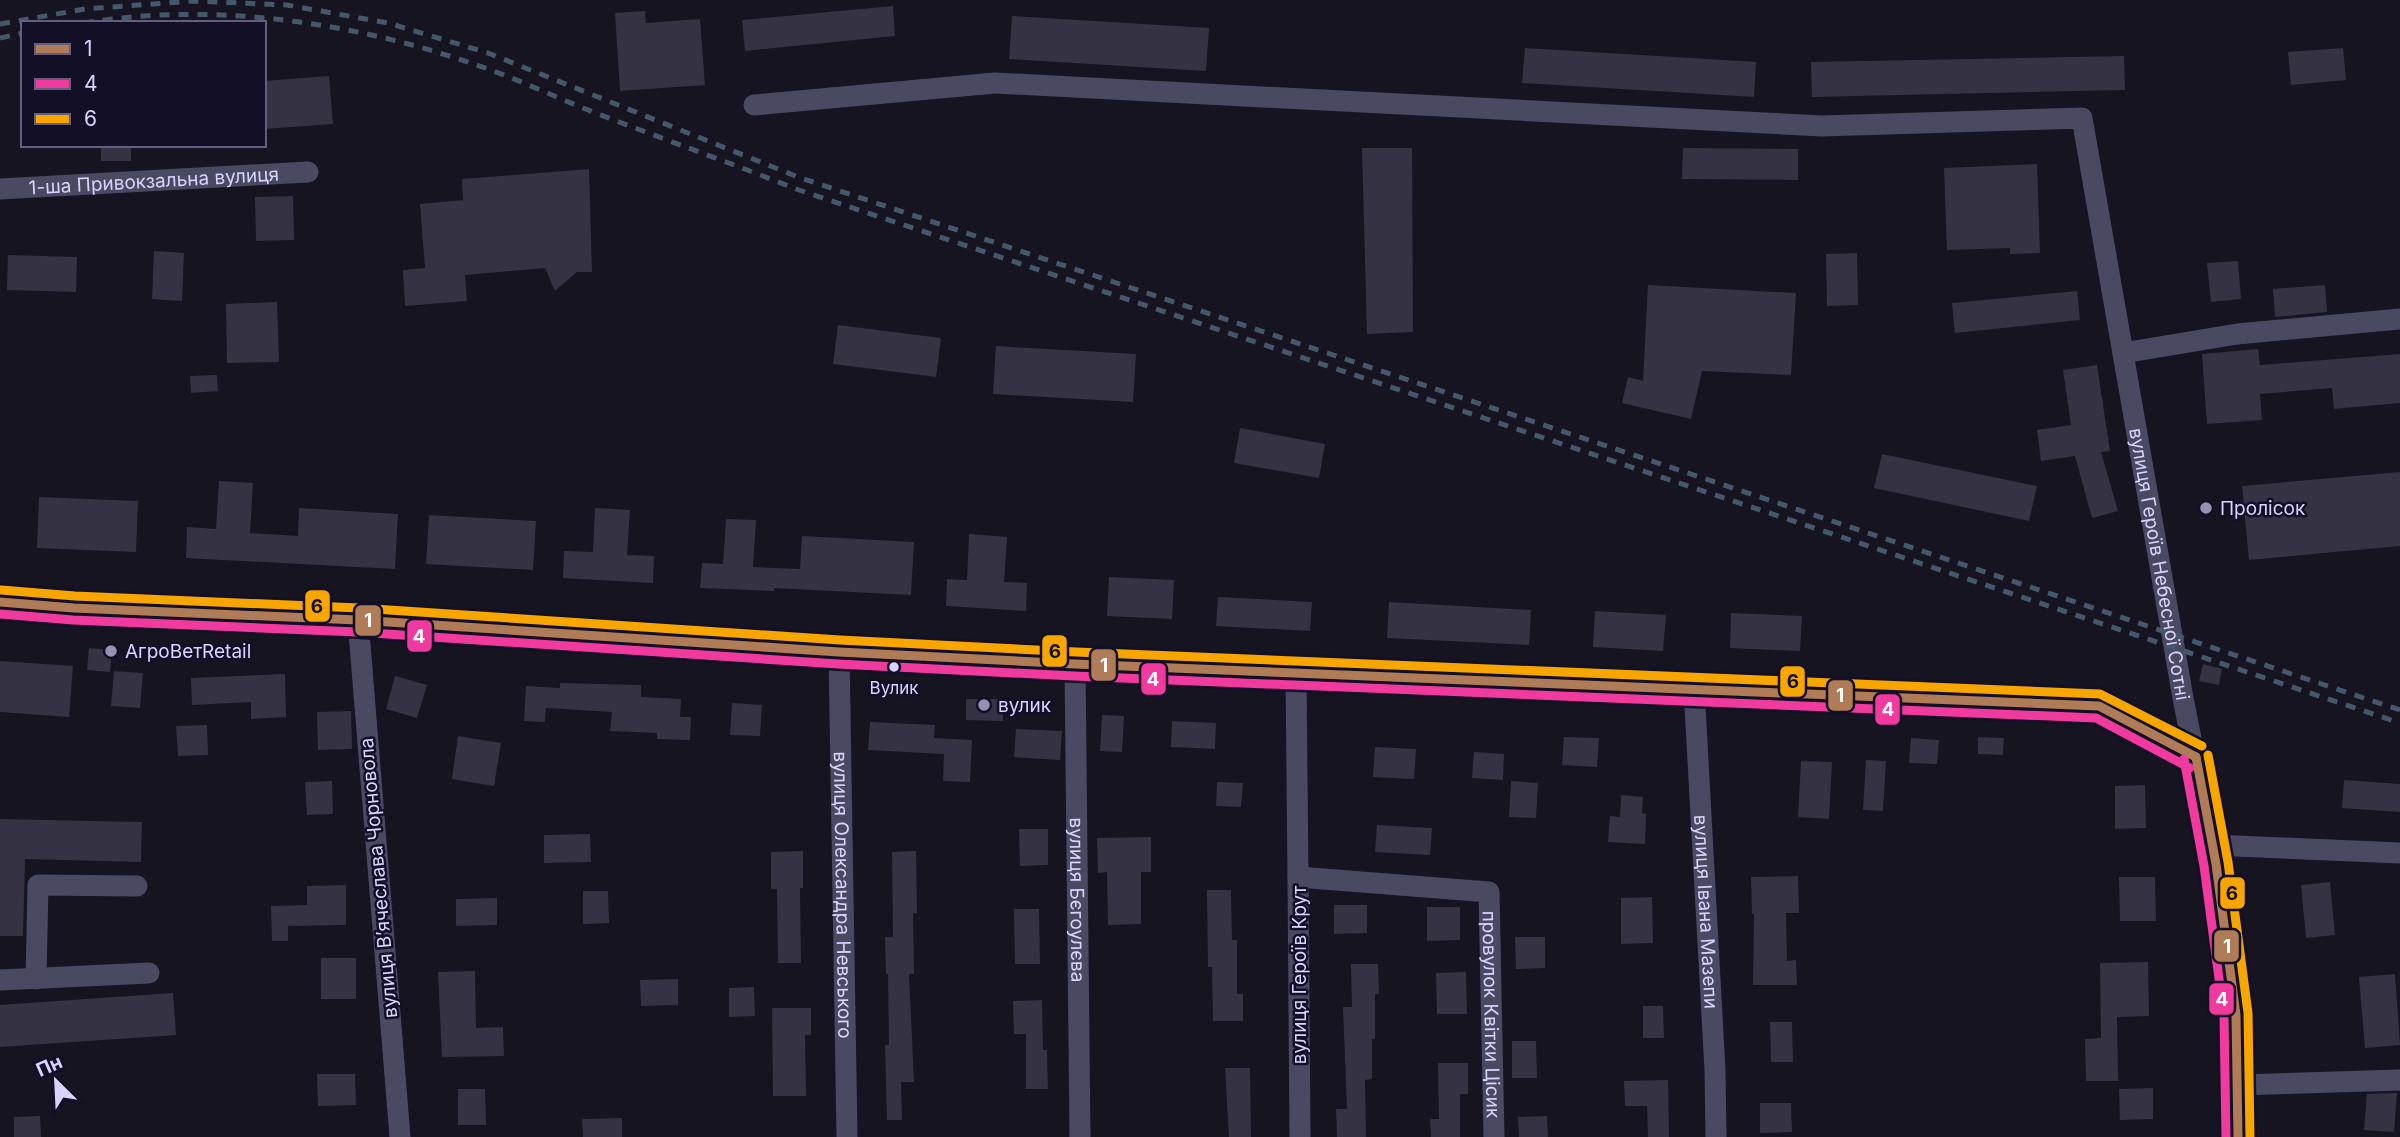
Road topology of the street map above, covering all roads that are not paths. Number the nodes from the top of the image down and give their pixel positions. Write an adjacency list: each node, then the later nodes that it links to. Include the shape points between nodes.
1 (754, 105): 5 (street, вулиця Героїв Небесної Сотні, via 995,83 1822,126 2082,118)
2 (308, 172): 3 (street, 1-ша Привокзальна вулиця)
3 (0, 189)
4 (2400, 319): 5 (street, via 2237,334)
5 (2123, 352): 12 (street, вулиця Героїв Небесної Сотні)
6 (0, 602): 7 (street)
7 (358, 620): 8 (street); 23 (street, вулиця Вʼячеслава Чорновола)
8 (839, 652): 9 (street); 24 (street, вулиця Олександра Невського)
9 (1075, 664): 10 (street); 25 (street, вулиця Бєгоулєва)
10 (1296, 673): 11 (street); 15 (street)
11 (1694, 688): 12 (street, via 2099,706); 28 (street, вулиця Івана Мазепи)
12 (2196, 757): 13 (street, вулиця Героїв Небесної Сотні)
13 (2213, 845): 14 (street); 22 (street, вулиця Героїв Небесної Сотні, via 2236,1015)
14 (2400, 853)
15 (1298, 877): 17 (street, вулиця Героїв Крут); 26 (street, вулиця Героїв Крут)
16 (137, 886): 19 (street, via 38,885)
17 (1489, 892): 27 (street, провулок Квітки Цісик)
18 (149, 973): 19 (street)
19 (36, 979): 20 (street)
20 (0, 980)
21 (2400, 1080): 22 (street)
22 (2237, 1085): 29 (street, вулиця Героїв Небесної Сотні)
23 (400, 1137)
24 (847, 1137)
25 (1080, 1137)
26 (1300, 1137)
27 (1494, 1137)
28 (1716, 1137)
29 (2238, 1137)

